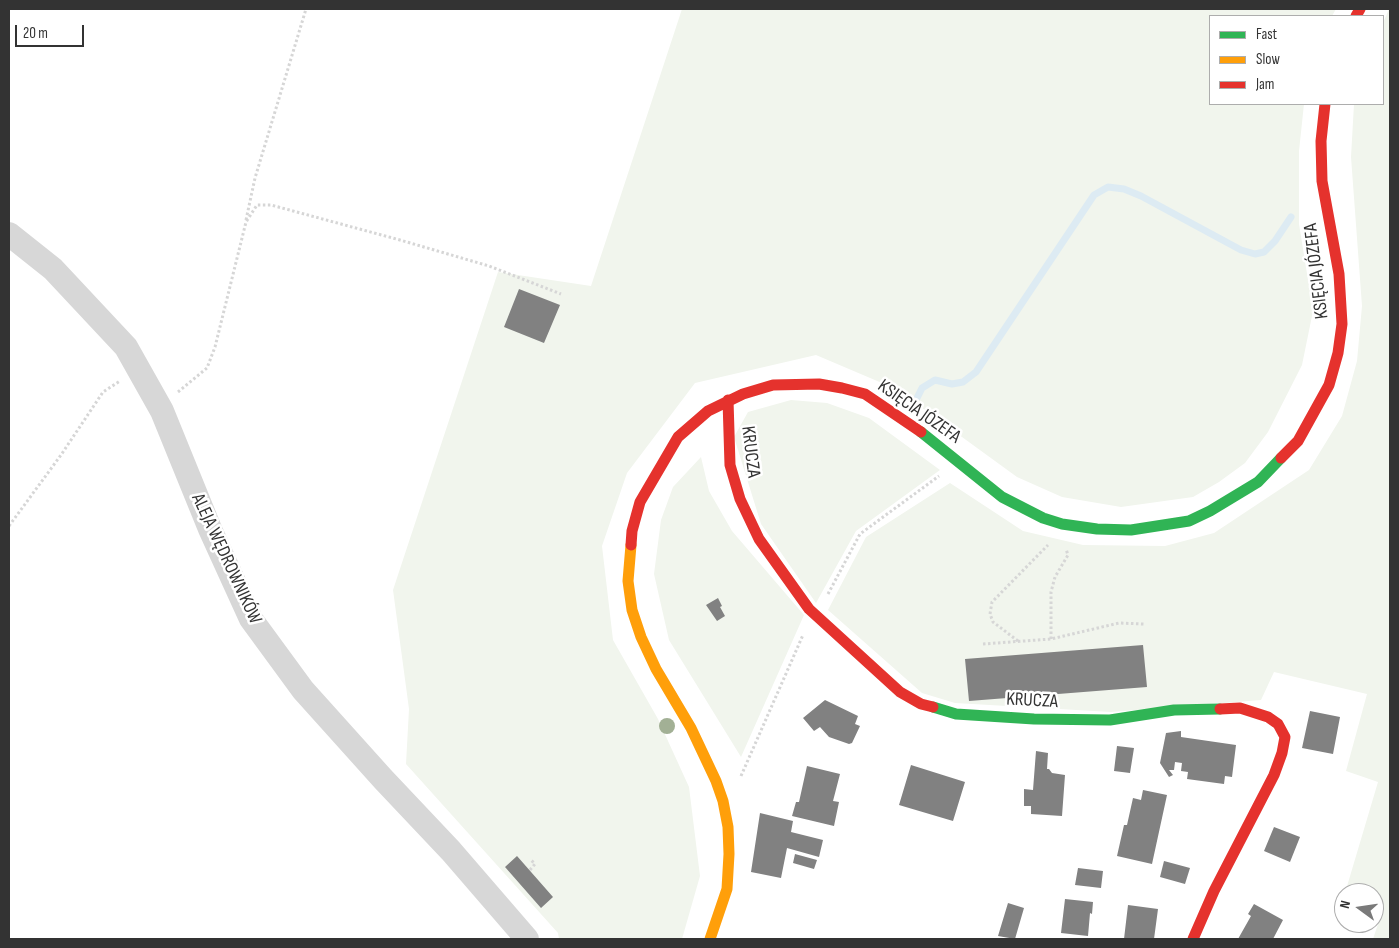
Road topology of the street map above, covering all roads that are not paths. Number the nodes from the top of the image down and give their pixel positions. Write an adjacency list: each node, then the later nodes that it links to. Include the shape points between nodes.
1 (1325, 105): 3 (street, KSIĘCIA JÓZEFA, via 1321,141 1322,181 1339,274 1342,324 1329,385 1298,441 1258,482 1210,512 1189,521 1131,530 1062,524 1002,497 911,424 865,394 819,384 773,385)
2 (9, 234): 4 (street, ALEJA WĘDROWNIKÓW, via 54,269 126,347 159,406 251,619 303,690)
3 (728, 400): 5 (street, KSIĘCIA JÓZEFA, via 678,437 654,476 640,502 632,531 628,580 632,610 641,637 691,728 723,801 728,827 727,889); 6 (street, KRUCZA, via 730,465 740,499 759,539 809,609 900,692 921,704 956,714 1110,720 1174,710 1240,708 1268,716 1278,724 1285,737 1274,775)
4 (527, 939)
5 (710, 939)
6 (1193, 939)

